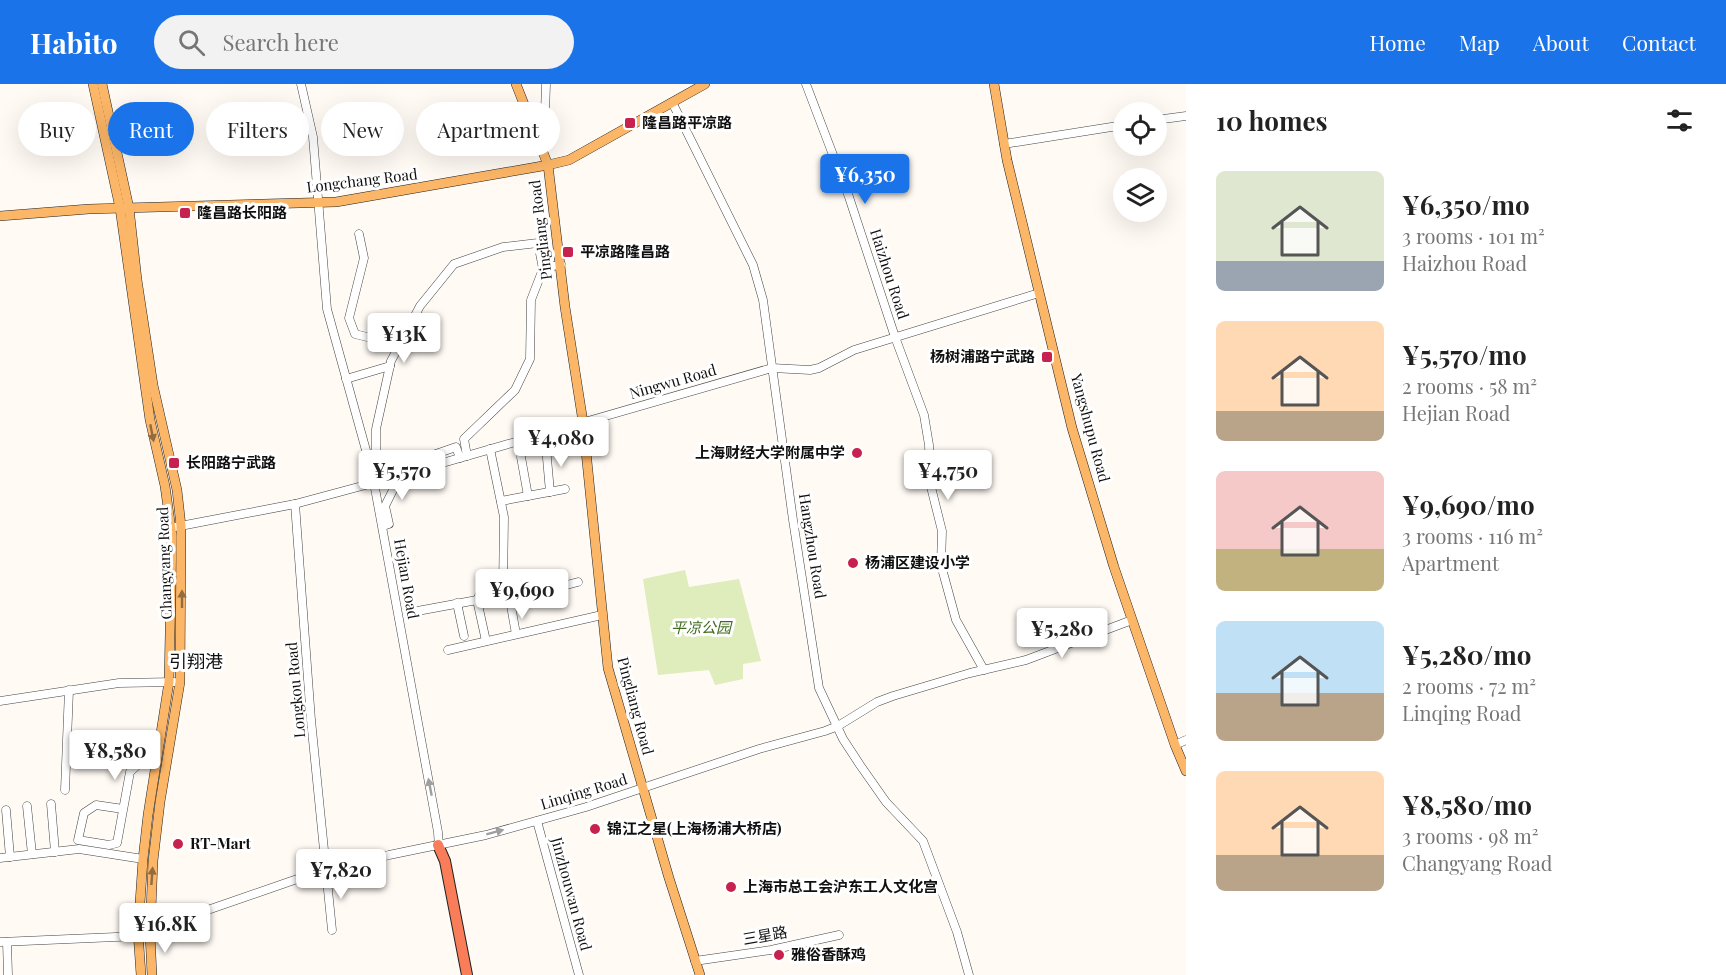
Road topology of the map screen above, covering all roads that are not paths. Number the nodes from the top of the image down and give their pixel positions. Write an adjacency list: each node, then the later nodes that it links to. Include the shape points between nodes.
1 (93, 84): 19 (main road, Changyang Road)
2 (102, 84): 19 (main road, Changyang Road)
3 (301, 84): 18 (street, Hejian Road, via 313,137)
4 (516, 84): 9 (main road, Pingliang Road)
5 (546, 84): 10 (street)
6 (705, 84): 11 (main road, Longchang Road)
7 (806, 84): 25 (street, Haizhou Road)
8 (994, 84): 15 (main road, Yangshupu Road)
9 (523, 102)
10 (545, 102)
11 (672, 102): 17 (main road, Longchang Road, via 569,160); 28 (street, Hangzhou Road, via 753,265 763,300)
12 (1186, 116): 13 (street)
13 (1167, 119)
14 (1113, 127): 15 (street)
15 (1004, 144): 24 (main road, Yangshupu Road)
16 (545, 156): 17 (main road, Pingliang Road)
17 (548, 165): 18 (main road, Longchang Road); 22 (main road, Pingliang Road)
18 (318, 203): 19 (main road, Longchang Road); 29 (street, Hejian Road, via 327,309)
19 (124, 208): 20 (main road, Longchang Road); 42 (main road, Changyang Road, via 153,385); 44 (main road, Changyang Road, one-way to 44, via 150,420)
20 (0, 216)
21 (359, 234): 26 (street, via 364,258 349,318 355,334)
22 (561, 264): 23 (street); 30 (main road, Pingliang Road)
23 (543, 268): 27 (street, via 538,243 503,247 454,264 420,306); 34 (street, via 531,300 530,359 515,390 464,440)
24 (1039, 293): 25 (street, Ningwu Road); 50 (main road, Yangshupu Road, via 1072,428)
25 (895, 337): 28 (street, Ningwu Road, via 854,350 819,368); 55 (street, Haizhou Road, via 924,415 930,483 942,531 940,565 950,605)
26 (395, 344)
27 (390, 366): 29 (street); 34 (street, via 376,429 376,453 385,467 401,466 456,447)
28 (772, 368): 30 (street, Ningwu Road); 60 (street, Hangzhou Road, via 819,688)
29 (346, 379): 36 (street, Hejian Road)
30 (583, 422): 32 (street, Ningwu Road); 49 (main road, Pingliang Road)
31 (546, 447): 38 (street)
32 (490, 449): 34 (street, Ningwu Road); 40 (street)
33 (521, 456): 39 (street)
34 (463, 457): 35 (street, Ningwu Road)
35 (422, 469): 36 (street, Ningwu Road); 43 (street, via 419,478 394,488 385,506 389,524)
36 (373, 483): 41 (street, Ningwu Road); 43 (street, Hejian Road)
37 (565, 489): 38 (street)
38 (550, 492): 39 (street)
39 (528, 496): 40 (street)
40 (501, 501): 46 (street, via 504,589 482,592)
41 (295, 504): 42 (street, Ningwu Road); 78 (street, Longkou Road)
42 (182, 526): 44 (street, Ningwu Road); 57 (main road, Changyang Road, one-way to 42)
43 (383, 526): 72 (street, Hejian Road, one-way to 43)
44 (171, 528): 56 (main road, Changyang Road)
45 (578, 582): 51 (street, via 510,600)
46 (477, 600): 47 (street); 53 (street)
47 (458, 603): 48 (street); 52 (street)
48 (412, 612)
49 (602, 615): 51 (street); 65 (main road, Pingliang Road, via 608,668)
50 (1132, 620): 55 (street, Linqing Road, via 1026,660); 62 (main road, Yangshupu Road)
51 (516, 634): 53 (street)
52 (464, 636)
53 (486, 641): 54 (street)
54 (448, 650)
55 (984, 670): 60 (street, Linqing Road, via 893,696 866,707)
56 (169, 682): 57 (street); 58 (street); 63 (main road, Changyang Road)
57 (180, 682): 80 (main road, Changyang Road, one-way to 57, via 155,837)
58 (69, 690): 59 (street); 66 (street)
59 (0, 701)
60 (838, 726): 65 (street, Linqing Road); 92 (street, Hangzhou Road, via 886,802 923,842)
61 (1186, 740): 62 (street)
62 (1175, 745): 64 (main road, Yangshupu Road)
63 (156, 761): 69 (street, via 142,761 130,772); 77 (main road, Changyang Road)
64 (1186, 771)
65 (642, 788): 71 (street, Linqing Road); 84 (main road, Pingliang Road)
66 (65, 790)
67 (51, 804): 73 (street)
68 (27, 806): 74 (street)
69 (123, 809): 69 (street, via 117,843 78,840 84,813 96,805)
70 (6, 810): 75 (street)
71 (537, 821): 72 (street, Linqing Road, one-way to 71); 90 (street, Jinzhouwan Road)
72 (438, 845): 78 (street, Linqing Road); 88 (street, Hejian Road); 89 (highway, via 445,861)
73 (55, 852): 74 (street); 77 (street, via 79,849)
74 (32, 854): 75 (street)
75 (10, 857): 76 (street)
76 (0, 858)
77 (143, 859): 82 (main road, Changyang Road)
78 (326, 873): 79 (street, Longkou Road); 80 (street, Linqing Road, via 255,893)
79 (332, 930)
80 (150, 934): 82 (street, Linqing Road); 87 (main road, Changyang Road)
81 (838, 935): 84 (street, 三星路)
82 (139, 936): 83 (street, Linqing Road); 86 (main road, Changyang Road)
83 (4, 942): 85 (street)
84 (695, 961): 91 (main road, Pingliang Road)
85 (8, 975)
86 (141, 975)
87 (152, 975)
88 (462, 975)
89 (467, 975)
90 (579, 975)
91 (700, 975)
92 (969, 975)

